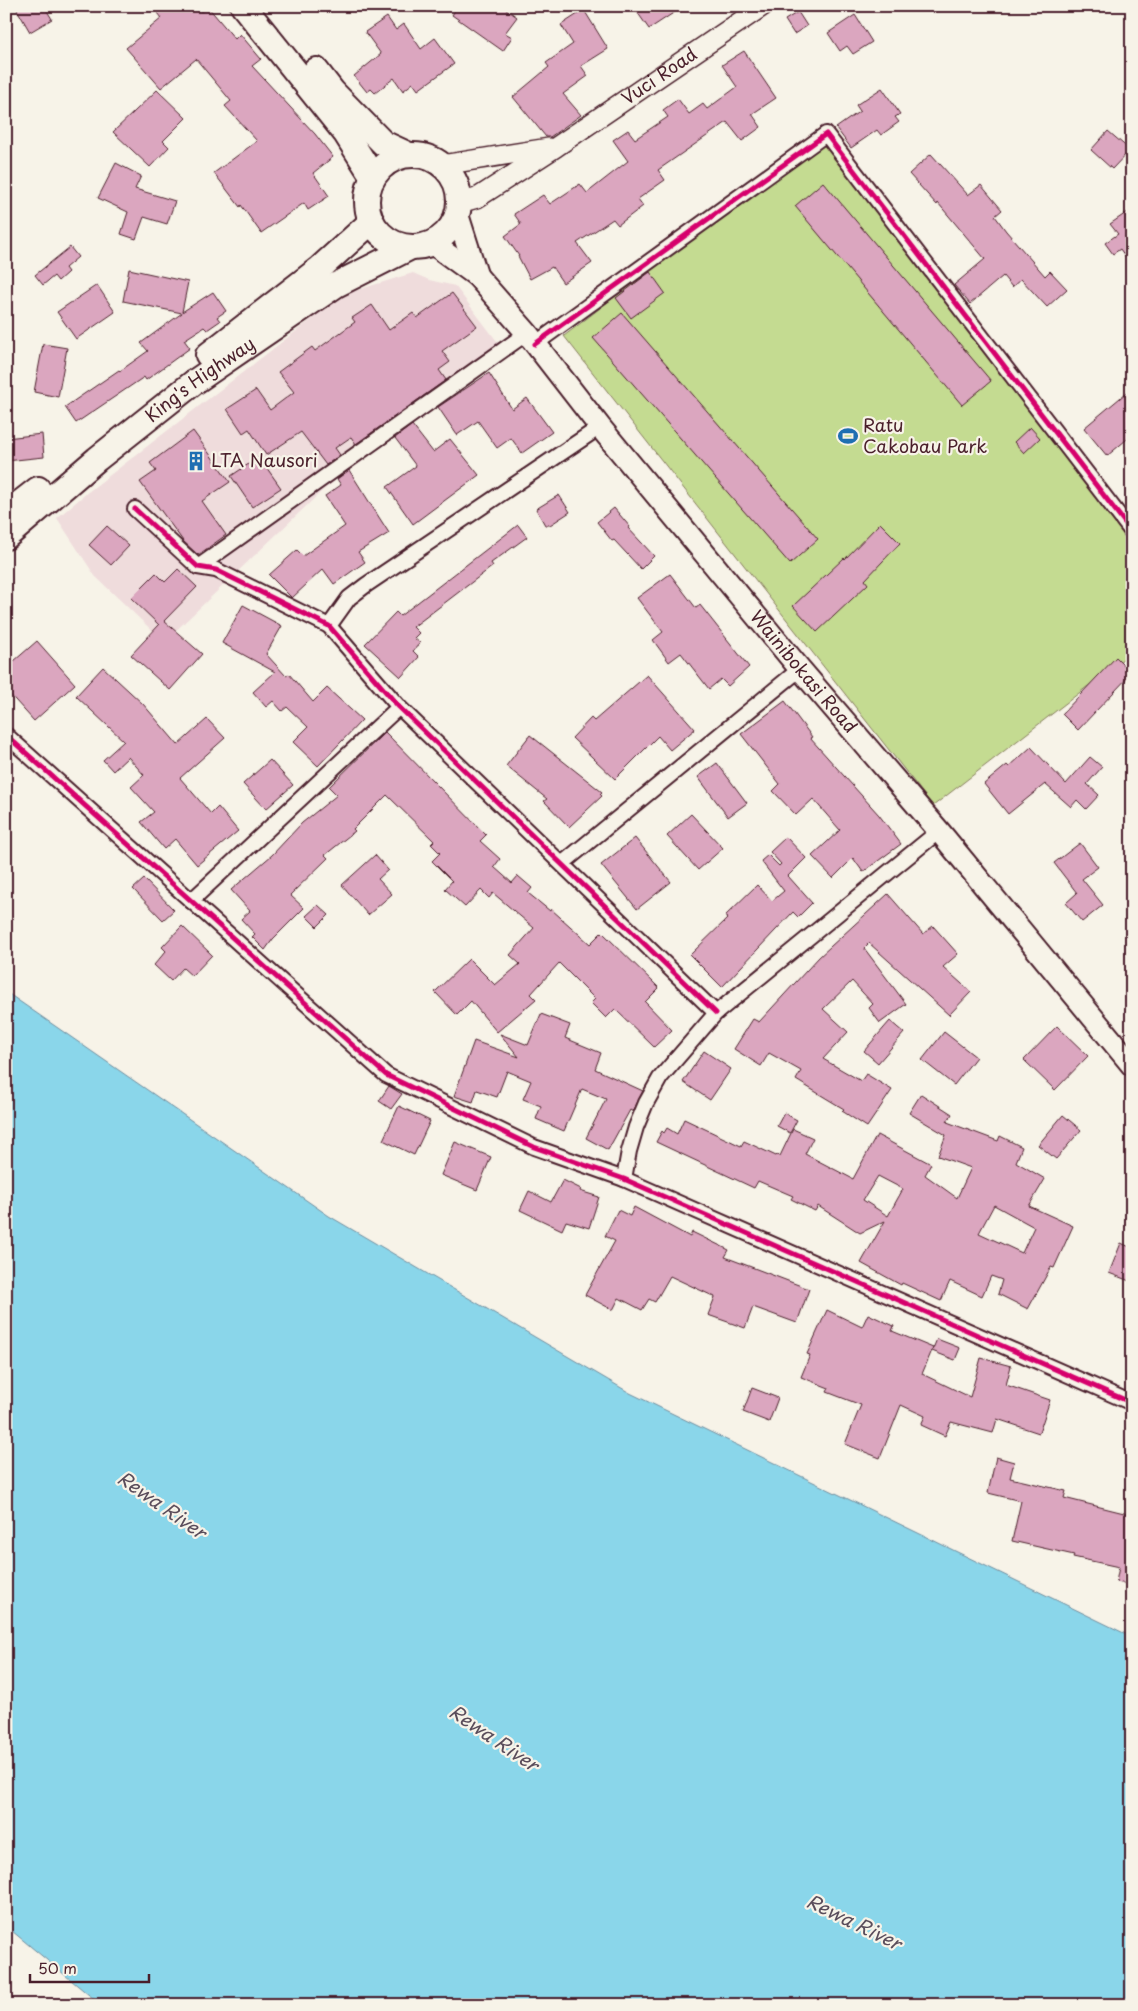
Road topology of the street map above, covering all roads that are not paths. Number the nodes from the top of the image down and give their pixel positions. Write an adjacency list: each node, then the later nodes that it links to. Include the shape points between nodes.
1 (243, 6): 7 (highway, via 346,134)
2 (264, 6): 5 (highway, via 334,92 383,143)
3 (763, 6): 4 (main road, Vuci Road)
4 (556, 147): 6 (main road, Vuci Road); 8 (main road, Vuci Road)
5 (409, 155): 6 (highway, via 426,157); 7 (highway, via 388,162)
6 (442, 165): 8 (highway, via 455,182)
7 (373, 177): 9 (highway, via 366,199)
8 (458, 208): 10 (highway, via 448,231); 11 (main road, Wainibokasi Road)
9 (371, 222): 10 (highway, via 381,235 395,244); 15 (highway, King's Highway, via 320,268)
10 (422, 245): 11 (main road, Wainibokasi Road); 17 (highway, King's Highway, via 336,285 193,383)
11 (477, 276): 12 (main road, Wainibokasi Road)
12 (531, 339): 13 (main road, Wainibokasi Road); 16 (street, via 826,134); 18 (street)
13 (600, 427): 19 (street, via 366,585 349,598); 20 (main road, Wainibokasi Road)
14 (135, 509): 18 (street)
15 (6, 514)
16 (1132, 532)
17 (6, 537)
18 (198, 567): 19 (street, via 216,570)
19 (329, 626): 21 (street)
20 (800, 670): 23 (main road, Wainibokasi Road); 24 (street)
21 (399, 707): 24 (street); 25 (street)
22 (6, 735): 25 (street)
23 (939, 831): 26 (street); 27 (main road, Wainibokasi Road)
24 (563, 863): 26 (street)
25 (191, 902): 28 (street, via 386,1075 534,1147)
26 (716, 1013): 28 (street, via 660,1078 646,1103 629,1151)
27 (1132, 1065)
28 (624, 1179): 29 (street)
29 (1132, 1403)

